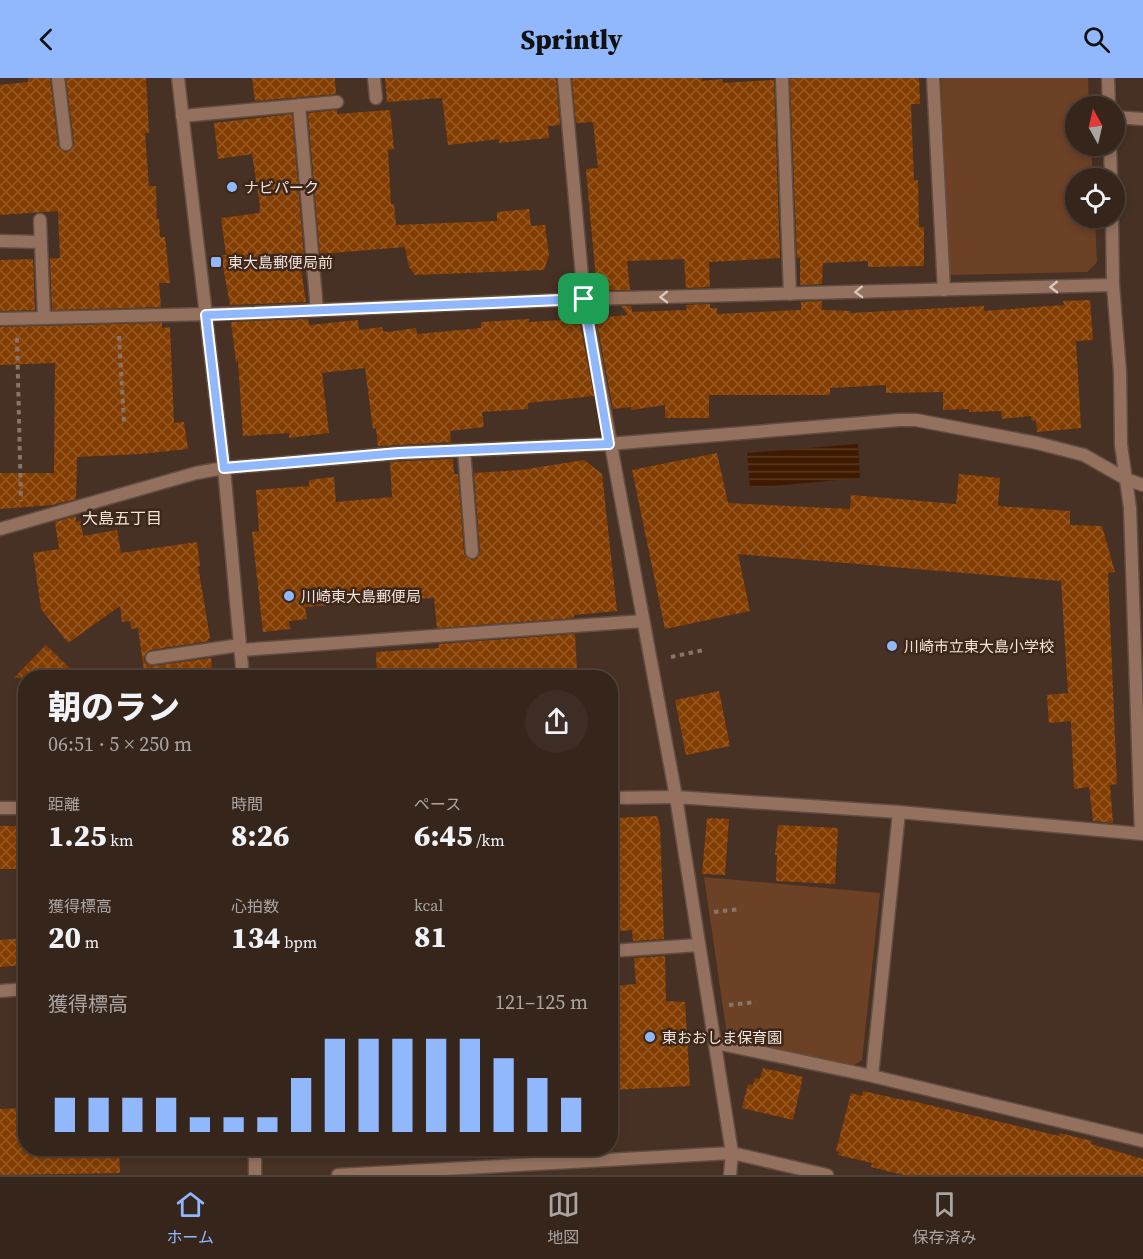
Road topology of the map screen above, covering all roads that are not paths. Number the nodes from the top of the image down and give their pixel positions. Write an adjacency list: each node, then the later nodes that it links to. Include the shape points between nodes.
1 (58, 78): 15 (street)
2 (178, 78): 12 (street)
3 (374, 78): 9 (street)
4 (564, 78): 23 (street)
5 (782, 78): 22 (street)
6 (933, 78): 21 (street)
7 (1108, 78): 8 (street)
8 (1109, 96)
9 (376, 98)
10 (337, 102): 11 (street)
11 (299, 105): 12 (street); 24 (street)
12 (182, 116): 25 (street)
13 (1125, 118): 14 (street)
14 (1143, 119)
15 (66, 144)
16 (40, 220): 19 (street)
17 (1112, 228): 20 (street)
18 (0, 242): 19 (street)
19 (40, 242): 26 (street)
20 (1113, 285): 21 (street, one-way to 21); 31 (street)
21 (944, 290): 22 (street, one-way to 22)
22 (790, 294): 23 (street, one-way to 23)
23 (584, 299): 24 (street); 28 (street)
24 (317, 310): 25 (street)
25 (206, 315): 26 (street); 30 (street)
26 (44, 318): 27 (street)
27 (0, 319)
28 (609, 444): 29 (street); 31 (street, via 916,420 1084,455); 35 (street)
29 (464, 450): 30 (street); 34 (street)
30 (224, 468): 33 (street); 36 (street)
31 (1126, 479): 32 (street); 44 (street)
32 (1143, 485)
33 (0, 529)
34 (472, 552)
35 (643, 621): 36 (street); 39 (street)
36 (241, 648): 37 (street); 38 (street)
37 (152, 658)
38 (242, 670)
39 (676, 797): 40 (street); 43 (street); 45 (street)
40 (618, 798)
41 (0, 808): 42 (street)
42 (18, 808)
43 (899, 812): 44 (street); 50 (street)
44 (1142, 834)
45 (699, 945): 46 (street); 49 (street)
46 (618, 950)
47 (18, 990): 48 (street)
48 (0, 991)
49 (716, 1043): 50 (street); 52 (street)
50 (872, 1076): 51 (street)
51 (1143, 1141)
52 (732, 1153): 55 (street); 56 (street); 57 (street)
53 (255, 1156): 54 (street)
54 (255, 1175)
55 (338, 1175)
56 (730, 1175)
57 (827, 1175)

